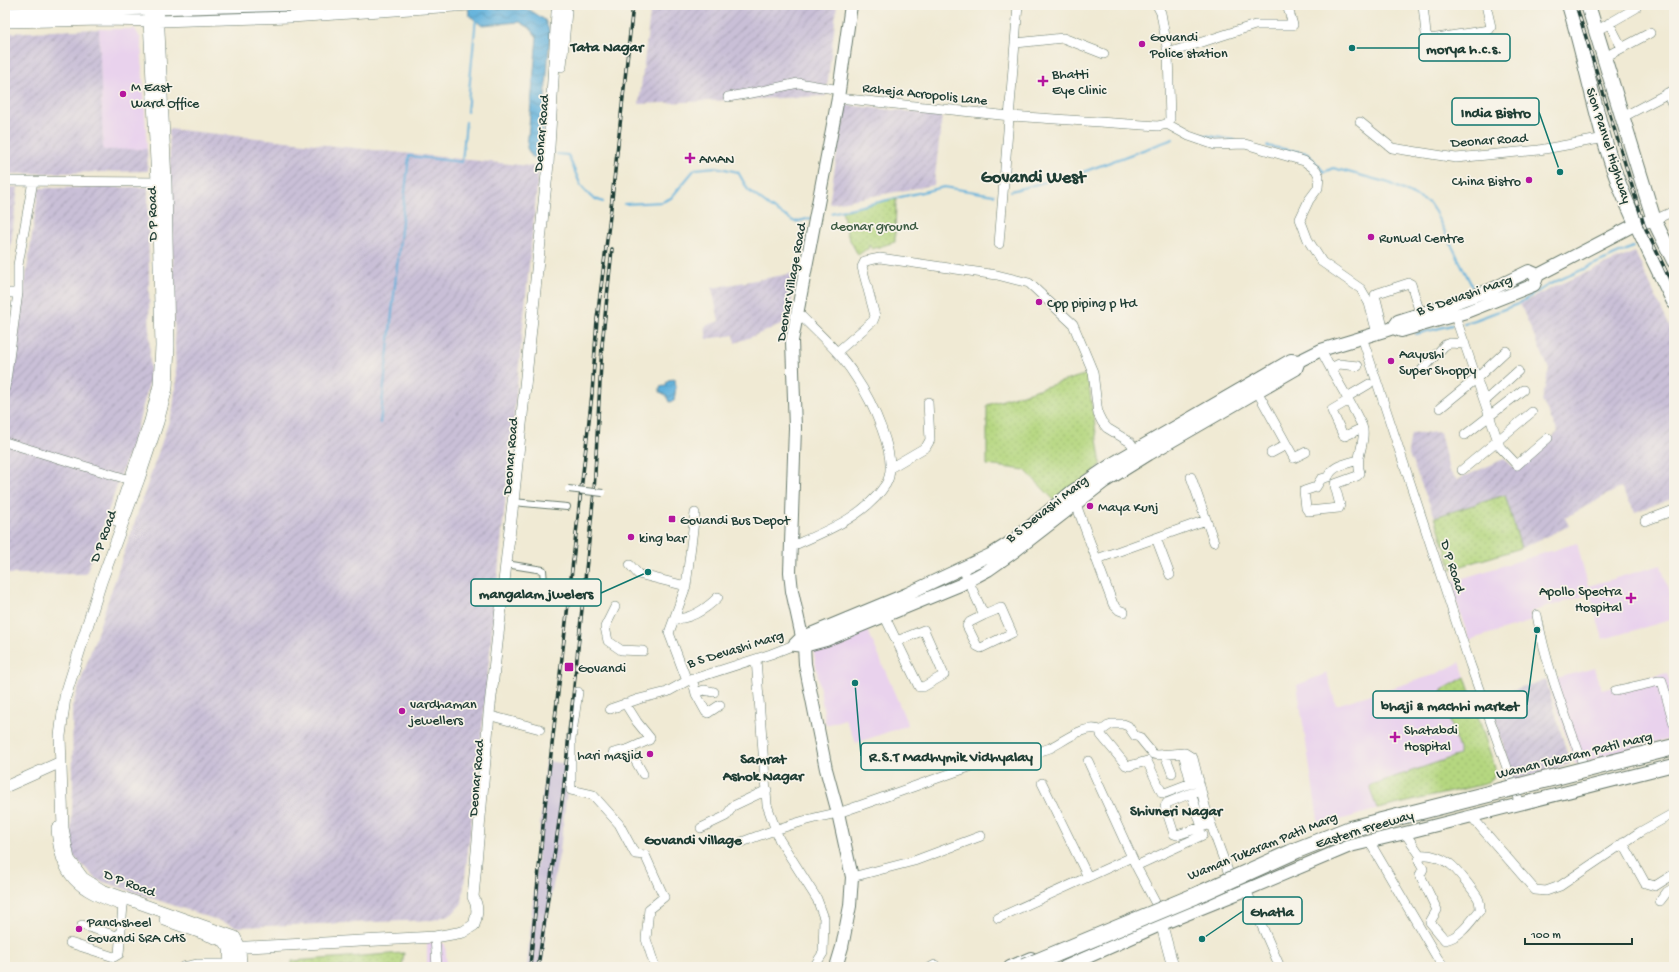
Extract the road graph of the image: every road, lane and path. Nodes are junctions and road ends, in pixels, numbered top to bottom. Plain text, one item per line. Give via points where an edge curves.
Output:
1 (293, 5) edge
2 (463, 5) edge
3 (470, 5) edge
4 (851, 5) edge
5 (1018, 5) edge
6 (1158, 5) edge
7 (1287, 5) edge
8 (1423, 5) edge
9 (1486, 5) edge
10 (1569, 5) edge
11 (1588, 5) edge
12 (115, 8) edge
13 (561, 8) edge
14 (1636, 8) dead end
15 (153, 12) edge
16 (5, 13) edge
17 (293, 17) junction
18 (5, 22) edge
19 (1609, 23) junction
20 (1596, 30) junction
21 (1650, 33) dead end
22 (1016, 43) junction
23 (1622, 48) junction
24 (1168, 53) junction
25 (1104, 54) dead end
26 (1605, 57) junction
27 (1671, 91) edge
28 (839, 94) junction
29 (728, 97) dead end
30 (1674, 108) edge
31 (1010, 116) junction
32 (1623, 117) junction
33 (1360, 122) dead end
34 (1167, 124) junction
35 (1605, 138) junction
36 (5, 181) edge
37 (33, 181) junction
38 (161, 182) junction
39 (1674, 211) edge
40 (1654, 220) junction
41 (1636, 224) junction
42 (999, 244) dead end
43 (1674, 261) edge
44 (5, 293) edge
45 (18, 293) junction
46 (1674, 302) edge
47 (1453, 310) junction
48 (798, 312) junction
49 (1420, 313) junction
50 (1385, 331) junction
51 (1362, 337) junction
52 (1465, 344) junction
53 (1321, 350) junction
54 (1506, 351) dead end
55 (837, 352) junction
56 (1299, 360) junction
57 (1358, 366) dead end
58 (1422, 370) dead end
59 (1518, 371) dead end
60 (1332, 372) junction
61 (1477, 378) junction
62 (1369, 384) dead end
63 (5, 388) edge
64 (1522, 390) dead end
65 (1258, 391) junction
66 (160, 397) junction
67 (1348, 399) junction
68 (1485, 401) junction
69 (928, 402) dead end
70 (1440, 408) dead end
71 (1532, 412) dead end
72 (1490, 416) junction
73 (1362, 428) junction
74 (1465, 435) dead end
75 (1548, 438) dead end
76 (1498, 440) junction
77 (5, 442) edge
78 (1286, 445) junction
79 (1306, 452) dead end
80 (1271, 453) dead end
81 (1138, 454) junction
82 (1358, 460) junction
83 (890, 468) junction
84 (1462, 470) dead end
85 (1191, 477) dead end
86 (130, 480) junction
87 (568, 489) dead end
88 (1071, 492) junction
89 (603, 493) dead end
90 (516, 503) junction
91 (126, 504) junction
92 (1076, 504) junction
93 (567, 507) dead end
94 (1674, 510) edge
95 (695, 513) dead end
96 (1206, 520) junction
97 (1645, 521) dead end
98 (1156, 538) junction
99 (1214, 542) dead end
100 (790, 547) junction
101 (1097, 558) junction
102 (512, 565) junction
103 (630, 565) dead end
104 (963, 569) junction
105 (1170, 575) dead end
106 (968, 581) junction
107 (559, 586) dead end
108 (686, 586) junction
109 (506, 597) junction
110 (718, 597) dead end
111 (879, 605) junction
112 (615, 607) dead end
113 (1124, 612) dead end
114 (984, 615) junction
115 (1537, 615) dead end
116 (884, 616) junction
117 (674, 618) junction
118 (824, 635) junction
119 (897, 641) junction
120 (800, 643) junction
121 (643, 651) dead end
122 (756, 659) junction
123 (703, 675) junction
124 (690, 680) junction
125 (1615, 691) dead end
126 (578, 692) dead end
127 (696, 693) junction
128 (625, 703) junction
129 (720, 704) dead end
130 (610, 709) dead end
131 (495, 717) junction
132 (1674, 724) edge
133 (540, 729) dead end
134 (1102, 731) junction
135 (1674, 746) edge
136 (629, 749) junction
137 (614, 753) dead end
138 (1165, 755) junction
139 (1150, 757) junction
140 (1674, 757) edge
141 (1088, 761) dead end
142 (1599, 763) junction
143 (57, 764) junction
144 (1674, 765) edge
145 (1584, 767) junction
146 (488, 769) junction
147 (1172, 773) dead end
148 (643, 774) dead end
149 (1042, 783) dead end
150 (1513, 784) junction
151 (1604, 784) junction
152 (5, 787) edge
153 (1198, 787) junction
154 (767, 790) junction
155 (1192, 796) junction
156 (1520, 804) junction
157 (838, 814) junction
158 (1674, 814) edge
159 (1471, 816) junction
160 (1212, 824) junction
161 (701, 828) dead end
162 (776, 829) junction
163 (1202, 831) junction
164 (1405, 834) junction
165 (981, 836) dead end
166 (1369, 841) junction
167 (742, 842) dead end
168 (1623, 843) junction
169 (1420, 855) junction
170 (1132, 857) junction
171 (1136, 866) junction
172 (1230, 874) junction
173 (1674, 874) edge
174 (852, 877) junction
175 (1088, 877) junction
176 (1674, 888) edge
177 (1246, 890) junction
178 (1660, 901) dead end
179 (1156, 904) junction
180 (123, 905) junction
181 (142, 908) junction
182 (998, 918) dead end
183 (1162, 924) junction
184 (82, 925) dead end
185 (120, 937) junction
186 (435, 937) junction
187 (70, 943) dead end
188 (235, 947) junction
189 (842, 947) junction
190 (214, 966) edge
191 (230, 966) edge
192 (183, 967) edge
193 (241, 967) edge
194 (437, 967) edge
195 (655, 967) edge
196 (814, 967) edge
197 (836, 967) edge
198 (842, 967) edge
199 (1010, 967) edge
200 (1024, 967) edge
201 (1050, 967) edge
202 (1065, 967) edge
203 (1173, 967) edge
204 (1280, 967) edge
205 (1444, 967) edge

1 - 15 street
1 - 17 street
2 - 3 street
2 - 17 street
4 - 28 main road, Deonar Village Road
5 - 22 street
6 - 24 street
7 - 24 street via 1293,25 1255,25
8 - 9 street via 1426,34 1430,39 1489,30 1491,27
10 - 35 highway, Sion Panvel Highway
11 - 20 highway, Sion Panvel Highway
12 - 15 street
12 - 16 street
13 - 90 street, Deonar Road via 548,179
14 - 19 street
15 - 17 street
15 - 18 street via 103,20
15 - 38 street, D P Road
19 - 20 street
19 - 23 street
20 - 26 highway, Sion Panvel Highway
21 - 23 street
22 - 25 street via 1063,38
22 - 31 street
23 - 26 street
24 - 34 street via 1170,119
26 - 32 highway, Sion Panvel Highway
27 - 30 street
27 - 32 street
28 - 29 street, Raheja Acropolis Lane via 798,83
28 - 31 street, Raheja Acropolis Lane
28 - 48 main road, Deonar Village Road
31 - 34 street, Raheja Acropolis Lane via 1158,126
31 - 42 street
32 - 40 highway, Sion Panvel Highway
33 - 35 street, Deonar Road via 1392,148 1456,158 1539,150
34 - 50 street via 1189,136 1215,145 1245,144 1304,161 1316,170 1319,176 1318,188 1300,219 1308,240 1322,262 1361,289
35 - 41 highway, Sion Panvel Highway via 1619,183
36 - 37 street
37 - 38 street
37 - 45 street via 18,265
38 - 66 street, D P Road via 166,388
39 - 40 street
40 - 41 main road, B S Devashi Marg
40 - 43 highway, Sion Panvel Highway
41 - 46 highway, Sion Panvel Highway
41 - 47 main road, B S Devashi Marg via 1538,275 1534,285
44 - 45 street
45 - 63 street
47 - 49 main road, B S Devashi Marg
47 - 50 main road, B S Devashi Marg via 1401,330
47 - 52 street
48 - 55 street
48 - 100 main road, Deonar Village Road via 792,341 795,428
49 - 50 main road, B S Devashi Marg via 1398,321
49 - 50 street via 1409,282 1378,293 1375,295
50 - 51 main road, B S Devashi Marg
51 - 53 main road, B S Devashi Marg
51 - 150 street, D P Road via 1470,664
52 - 58 street via 1445,345
52 - 61 street
53 - 56 main road, B S Devashi Marg
53 - 60 street
54 - 61 street
55 - 81 street via 873,321 875,316 862,267 865,261 880,258 996,275 1029,284 1073,324 1093,372 1098,414 1102,422 1130,442
55 - 83 street via 855,375 876,414 888,448
56 - 65 main road, B S Devashi Marg via 1296,369
56 - 81 main road, B S Devashi Marg via 1291,360
57 - 60 street via 1339,364
59 - 68 street
60 - 67 street
61 - 68 street
61 - 70 street
62 - 67 street
64 - 72 street
65 - 78 street
65 - 81 main road, B S Devashi Marg
66 - 86 street, D P Road
66 - 91 street, D P Road via 158,422
67 - 73 street
67 - 73 street via 1332,410 1337,423 1345,436
68 - 72 street
69 - 83 street via 930,440 926,447
71 - 76 street
72 - 74 street
72 - 76 street
73 - 82 street
75 - 76 street via 1517,465 1500,447
76 - 84 street
77 - 86 street
78 - 79 street via 1294,458
78 - 80 street
81 - 88 main road, B S Devashi Marg
81 - 92 main road, B S Devashi Marg
82 - 82 street via 1360,473 1335,486 1339,508 1308,511 1304,491 1316,487 1335,467
83 - 100 street via 886,483 871,502 843,523
85 - 96 street
86 - 91 street, D P Road
87 - 89 street, bridge
88 - 92 street
88 - 104 main road, B S Devashi Marg via 1014,540 990,556
90 - 93 street
90 - 102 street, Deonar Road
90 - 109 street, Deonar Road
91 - 143 street, D P Road via 59,694 54,733
92 - 101 street
92 - 106 main road, B S Devashi Marg via 1015,551
94 - 97 street
95 - 108 street
96 - 98 street
96 - 99 street
98 - 101 street
98 - 105 street
100 - 120 main road, Deonar Village Road via 790,572
101 - 113 street via 1113,604
102 - 107 street via 543,570 544,582
102 - 109 street, Deonar Road
103 - 108 street via 638,574
104 - 106 street
104 - 111 main road, B S Devashi Marg
106 - 114 street
106 - 116 main road, B S Devashi Marg
108 - 117 street
109 - 131 street, Deonar Road
109 - 146 street, Deonar Road via 489,714
110 - 117 street via 697,613 686,618
111 - 116 street
111 - 118 main road, B S Devashi Marg
112 - 121 street via 605,627 608,641 621,650
114 - 114 street via 967,626 979,648 1012,633 1001,608
115 - 145 street via 1550,670
116 - 118 main road, B S Devashi Marg
116 - 119 street
117 - 124 street, B S Devashi Marg via 669,633
118 - 120 main road, B S Devashi Marg
119 - 119 street via 919,687 944,675 924,630
120 - 122 street, B S Devashi Marg
120 - 157 main road, Deonar Village Road
122 - 123 street, B S Devashi Marg
122 - 154 street
123 - 124 street, B S Devashi Marg
123 - 127 street via 712,691 701,690
124 - 127 street
124 - 128 street via 667,692
125 - 132 street via 1662,681
126 - 195 street via 571,739 571,790 593,796 619,824 635,854 645,855 664,897 649,908 646,939
127 - 129 street via 708,713
128 - 130 street
128 - 136 street via 650,738 640,746
131 - 133 street
131 - 146 street, Deonar Road
134 - 139 street via 1111,724 1128,726 1135,736 1144,742
134 - 139 street via 1101,735 1126,765
134 - 157 street via 1090,728 1048,748 992,760
135 - 142 main road, Waman Tukaram Patil Marg
135 - 200 highway, Eastern Freeway, bridge via 1350,829
136 - 137 street
136 - 148 street
138 - 139 street
138 - 147 street
138 - 153 street via 1185,753 1192,758
139 - 153 street via 1162,792
140 - 201 highway, Eastern Freeway via 1352,837 1306,854
141 - 170 street
142 - 145 main road, Waman Tukaram Patil Marg
142 - 151 main road
143 - 152 street
143 - 180 street, D P Road via 58,848 64,865 79,885 88,892
143 - 181 street, D P Road via 63,828 69,859 83,878 102,890
144 - 151 main road
145 - 150 main road, Waman Tukaram Patil Marg
146 - 186 street, Deonar Road via 478,879 479,898 476,902 474,925 463,932
149 - 175 street
150 - 156 street, D P Road
150 - 172 main road, Waman Tukaram Patil Marg via 1350,824
151 - 156 main road
153 - 155 street
153 - 160 street
154 - 161 street via 733,806 726,816
154 - 162 street via 768,805
155 - 163 street
155 - 163 street via 1167,803 1165,806 1174,834
156 - 159 main road
157 - 162 street via 821,816
157 - 174 main road, Deonar Village Road
158 - 168 street
159 - 164 main road
159 - 168 street via 1535,890 1546,891 1560,886
160 - 163 street
160 - 172 street
162 - 167 street
162 - 196 street via 779,839 817,899 824,918 823,953
163 - 171 street
164 - 166 main road
164 - 169 street
165 - 174 street via 914,861
166 - 177 main road via 1350,846
166 - 205 street
168 - 173 street via 1645,883 1655,886
169 - 169 street via 1419,861 1423,869 1420,875 1437,910 1430,922 1445,940 1451,939 1464,930 1480,910 1480,903 1452,865 1438,858
170 - 171 street
170 - 175 street
171 - 179 street
172 - 179 main road, Waman Tukaram Patil Marg
174 - 189 main road, Deonar Village Road via 850,906
175 - 182 street
176 - 178 street
177 - 183 main road
177 - 204 street
179 - 183 street
179 - 199 main road, Waman Tukaram Patil Marg
180 - 181 street, D P Road
180 - 185 street
181 - 188 street, D P Road via 235,937
183 - 202 main road
183 - 203 street
184 - 185 street
185 - 187 street via 119,954 114,957
186 - 188 street, Deonar Road
186 - 194 street
188 - 191 street
188 - 193 street
189 - 197 main road
189 - 198 main road
190 - 191 street
190 - 192 street via 198,964

